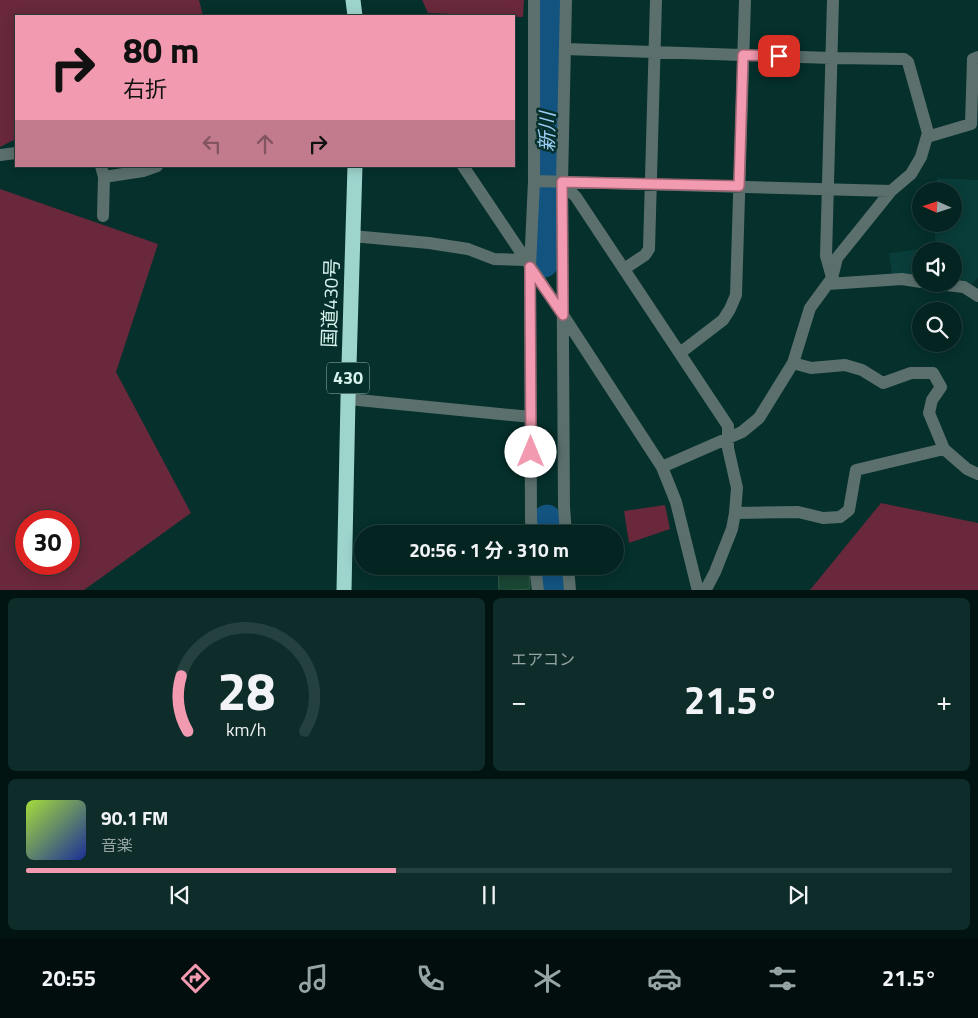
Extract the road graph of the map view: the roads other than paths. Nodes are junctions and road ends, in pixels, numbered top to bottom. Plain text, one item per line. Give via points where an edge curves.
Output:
1 (353, 0) edge
2 (534, 0) edge
3 (566, 0) edge
4 (656, 0) edge
5 (745, 0) edge
6 (833, 0) edge
7 (356, 15) edge
8 (565, 49) junction
9 (655, 52) junction
10 (743, 55) junction
11 (978, 56) edge
12 (832, 58) junction
13 (927, 137) junction
14 (15, 153) edge
15 (0, 155) edge
16 (154, 167) edge
17 (355, 167) edge
18 (464, 167) edge
19 (103, 172) edge
20 (536, 181) junction
21 (558, 181) junction
22 (651, 184) junction
23 (739, 186) junction
24 (827, 189) junction
25 (891, 191) junction
26 (103, 216) dead end
27 (352, 236) junction
28 (528, 264) junction
29 (624, 269) junction
30 (830, 281) junction
31 (912, 281) edge
32 (962, 287) edge
33 (976, 292) edge
34 (563, 315) junction
35 (680, 353) junction
36 (793, 363) junction
37 (348, 399) junction
38 (531, 417) junction
39 (728, 439) junction
40 (944, 450) junction
41 (662, 467) junction
42 (978, 474) edge
43 (735, 513) junction
44 (531, 525) edge
45 (565, 525) edge
46 (536, 575) edge
47 (569, 575) edge
48 (344, 590) edge
49 (538, 590) edge
50 (570, 590) edge
51 (698, 590) edge
52 (705, 590) edge

1 - 7 highway
2 - 20 street
3 - 8 street
4 - 9 street
5 - 10 street
6 - 12 street
8 - 9 street
8 - 21 street
9 - 10 street
9 - 22 street
10 - 12 street
10 - 23 street
11 - 13 street via 973,59 971,124
12 - 13 street via 904,59 908,62
12 - 24 street
13 - 25 street via 911,174
14 - 15 street
16 - 19 street via 143,171
17 - 27 highway, 国道430号 / 430
18 - 28 street
19 - 26 street
20 - 21 street
20 - 28 street
21 - 22 street
21 - 29 street via 576,197
21 - 34 street
22 - 23 street
22 - 29 street via 649,248 645,255
23 - 24 street
23 - 35 street via 736,295 723,320
24 - 25 street
24 - 30 street via 826,256
25 - 30 street via 837,258
27 - 28 street via 468,249 494,260
27 - 37 highway, 国道430号 / 430
28 - 34 street
28 - 38 street
29 - 35 street
30 - 31 street
30 - 36 street via 810,308
32 - 33 street
34 - 41 street
34 - 45 street
35 - 39 street via 728,426
36 - 39 street via 759,418
36 - 40 street via 811,368 845,365 862,370 883,383 912,373 933,373 941,387 932,400 929,413
37 - 38 street
37 - 48 highway, 国道430号 / 430
38 - 44 street
39 - 41 street
39 - 43 street via 738,488
40 - 42 street
40 - 43 street via 856,470 849,510 840,517 824,518 798,512
41 - 51 street via 676,502
43 - 52 street via 732,530
46 - 49 street
47 - 50 street

